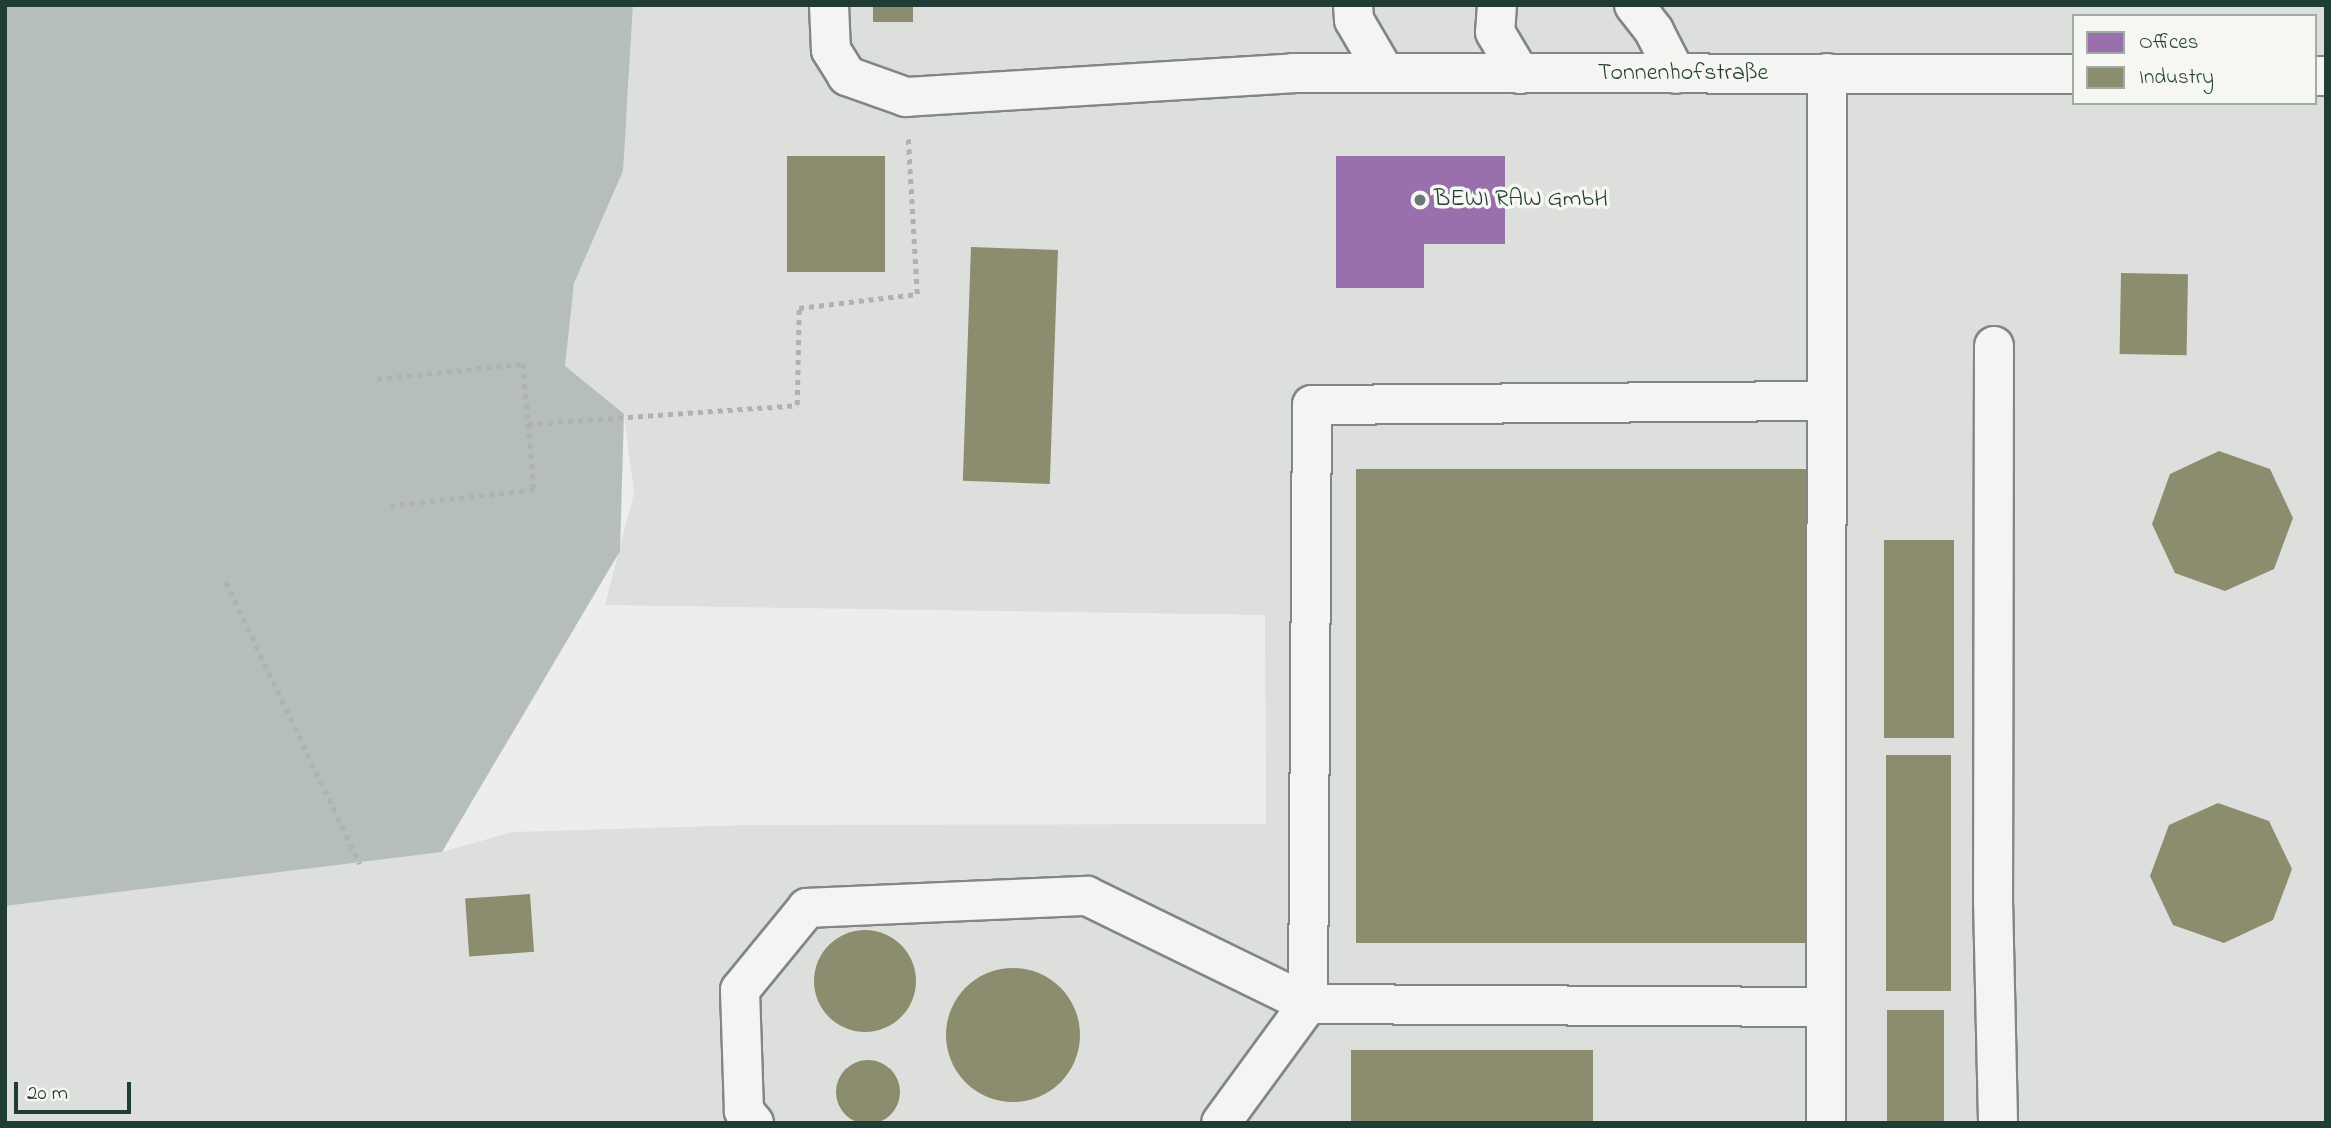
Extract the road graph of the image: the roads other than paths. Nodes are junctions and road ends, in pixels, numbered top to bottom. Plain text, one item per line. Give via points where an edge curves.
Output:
1 (829, 5) edge
2 (1353, 5) edge
3 (1497, 5) edge
4 (1634, 5) edge
5 (1385, 73) junction
6 (1827, 73) junction
7 (1520, 74) junction
8 (1676, 74) junction
9 (2072, 74) edge
10 (1994, 346) dead end
11 (1827, 401) junction
12 (1308, 1004) junction
13 (1826, 1007) junction
14 (754, 1123) edge
15 (1221, 1123) edge
16 (1826, 1123) edge
17 (1998, 1123) edge

1 - 5 street, Tonnenhofstraße via 831,50 847,76 906,97 1293,73
2 - 5 street via 1354,20
3 - 7 street via 1495,32
4 - 8 street via 1654,31
5 - 7 street, Tonnenhofstraße
6 - 8 street, Tonnenhofstraße
6 - 9 street, Tonnenhofstraße
6 - 11 street
7 - 8 street, Tonnenhofstraße
10 - 17 street via 1993,900
11 - 12 street via 1312,405
11 - 13 street
12 - 13 street
12 - 14 street via 1087,896 807,908 740,990 744,1111
12 - 15 street
13 - 16 street

